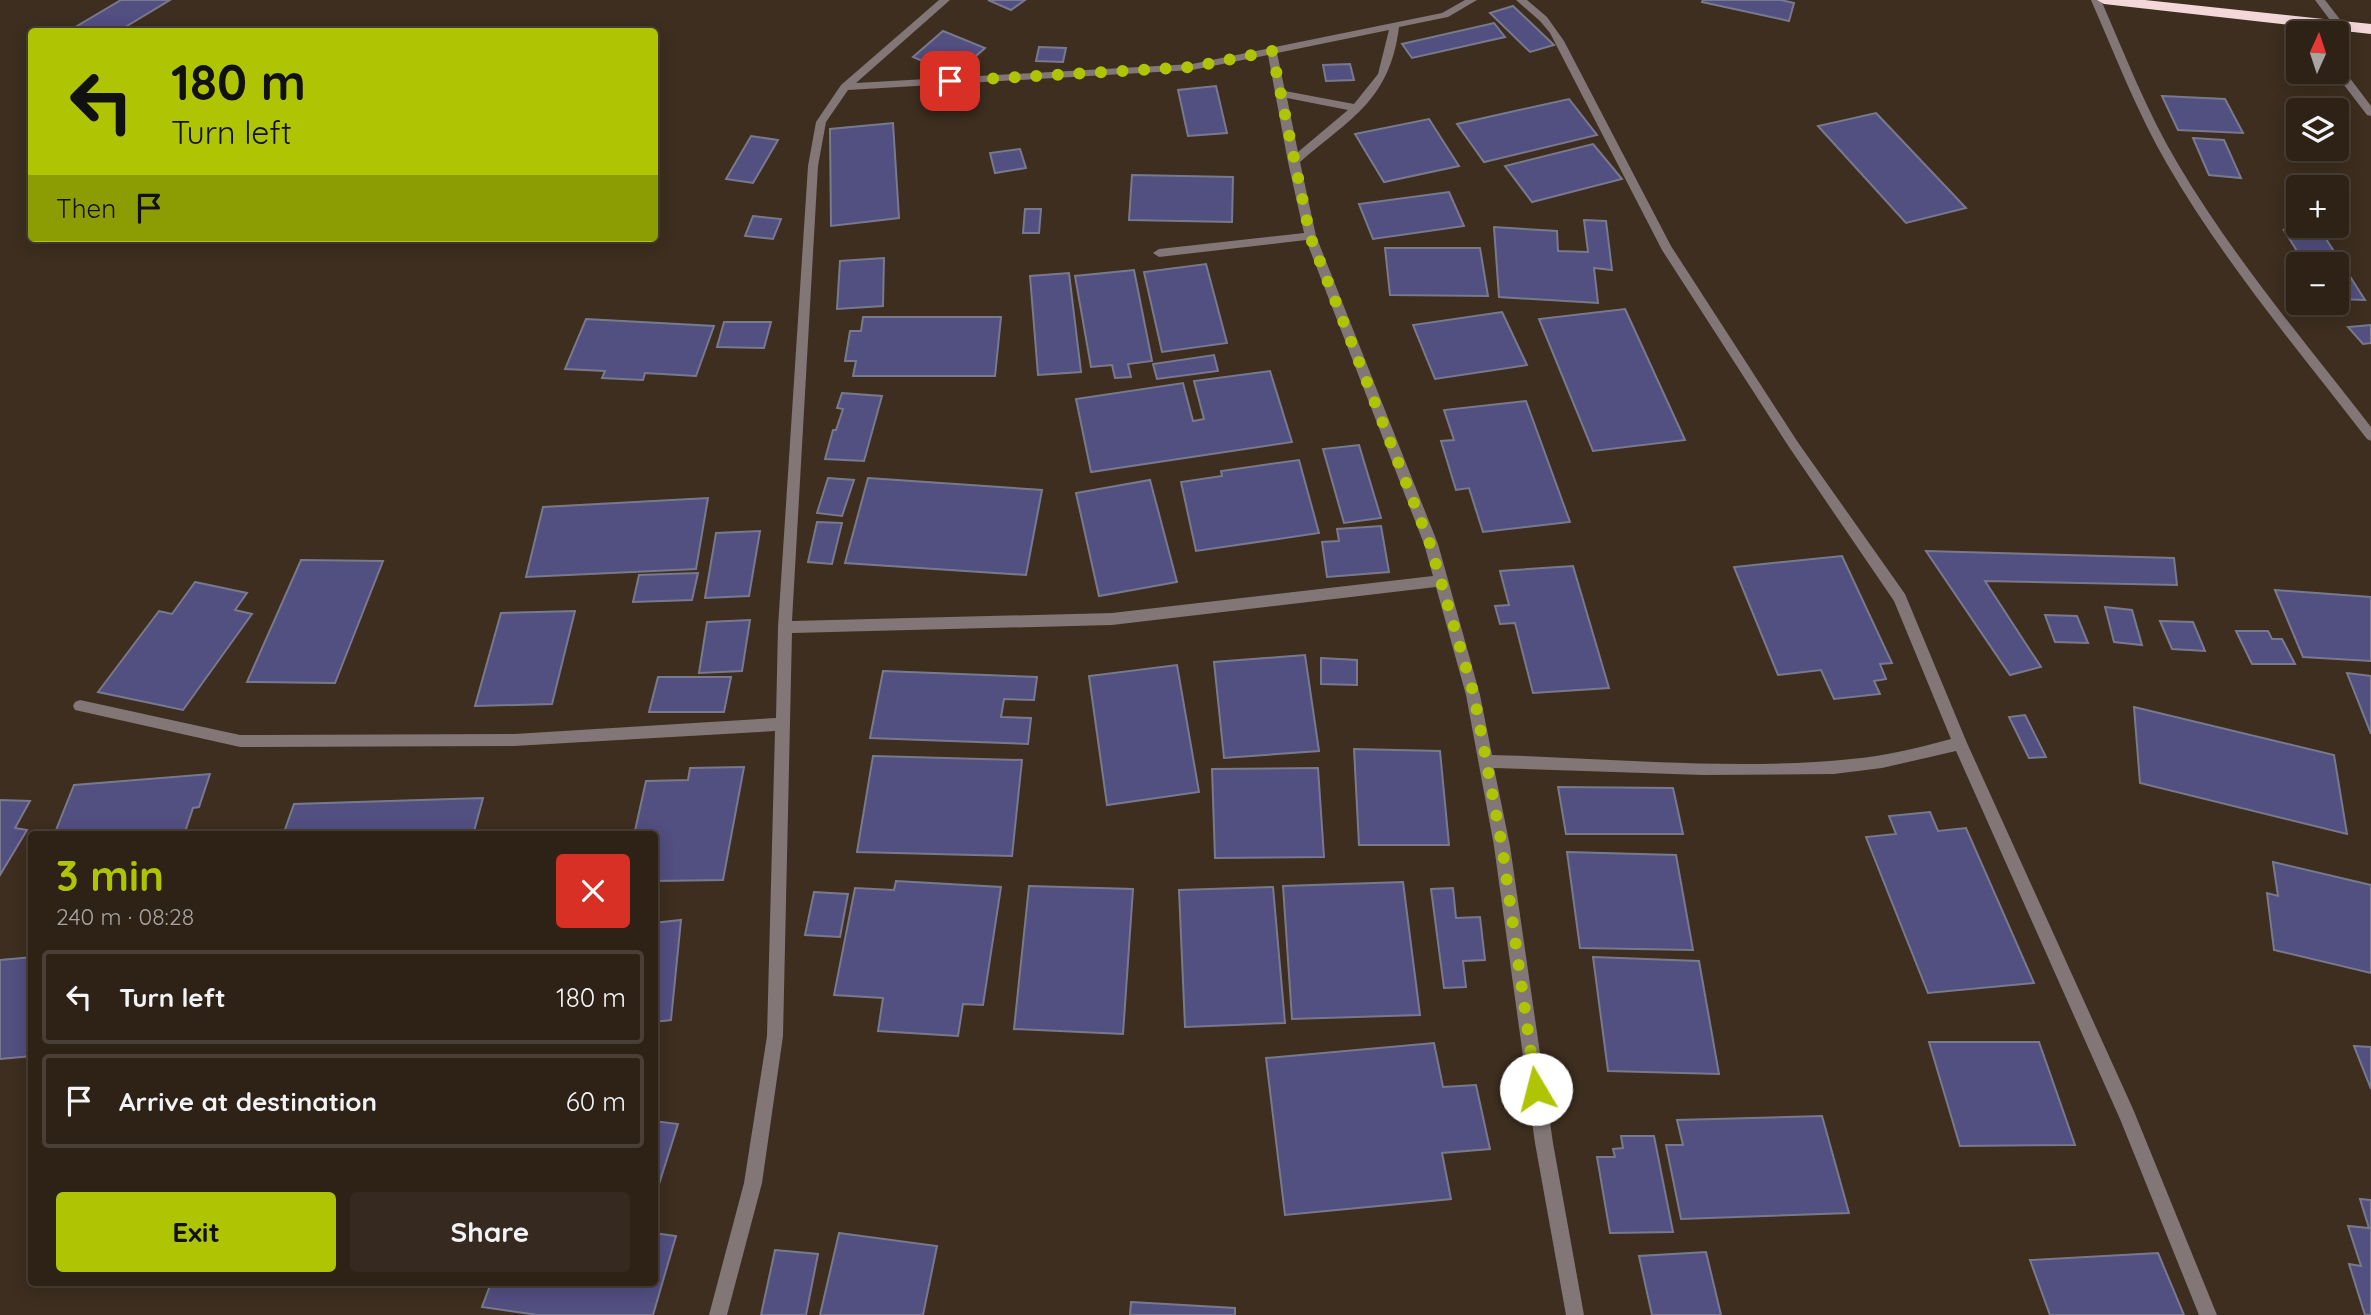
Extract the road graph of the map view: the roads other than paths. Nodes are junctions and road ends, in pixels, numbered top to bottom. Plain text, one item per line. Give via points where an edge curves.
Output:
1 (945, 0) edge
2 (1472, 0) edge
3 (1521, 0) edge
4 (2096, 0) edge
5 (2104, 0) edge
6 (2320, 0) edge
7 (2336, 21) edge
8 (2286, 25) edge
9 (1394, 26) junction
10 (2349, 27) edge
11 (2371, 29) edge
12 (1272, 51) junction
13 (2349, 84) edge
14 (845, 87) junction
15 (1280, 93) junction
16 (1355, 108) junction
17 (2371, 113) edge
18 (1293, 162) junction
19 (1310, 236) junction
20 (1158, 253) dead end
21 (2371, 436) edge
22 (1441, 581) junction
23 (785, 627) junction
24 (80, 706) dead end
25 (783, 724) junction
26 (1960, 743) junction
27 (1485, 761) junction
28 (718, 1315) edge
29 (1575, 1315) edge
30 (2208, 1315) edge

1 - 14 street
2 - 9 street via 1445,15
3 - 26 street via 1558,34 1666,247 1793,444 1900,598
4 - 21 street via 2182,181 2257,289
5 - 8 highway
6 - 7 street
9 - 12 street
9 - 16 street via 1382,77
10 - 11 highway
12 - 14 street via 1192,67
12 - 15 street
13 - 17 street
14 - 23 street via 821,122 813,166
15 - 16 street
15 - 18 street
16 - 18 street
18 - 19 street
19 - 20 street
19 - 22 street
22 - 23 street via 1112,619
22 - 27 street via 1474,695
23 - 25 street
24 - 25 street via 240,741 514,740
25 - 28 street via 775,1036 753,1183
26 - 27 street via 1836,767
26 - 30 street via 2127,1115
27 - 29 street

